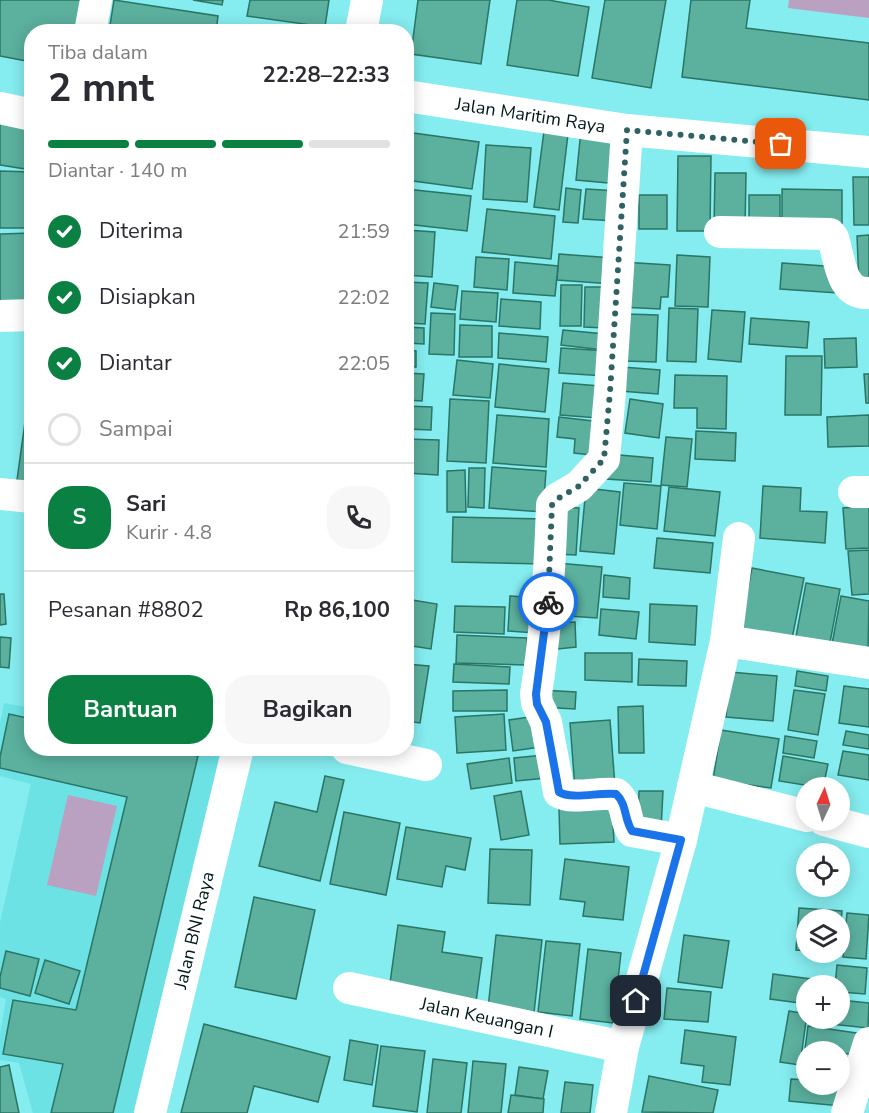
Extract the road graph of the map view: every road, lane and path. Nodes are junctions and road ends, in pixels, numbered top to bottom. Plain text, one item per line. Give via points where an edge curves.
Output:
1 (96, 0) edge
2 (367, 0) edge
3 (92, 24) edge
4 (362, 24) edge
5 (414, 97) edge
6 (0, 108) edge
7 (24, 113) edge
8 (627, 130) junction
9 (869, 152) edge
10 (720, 232) dead end
11 (869, 293) edge
12 (24, 315) edge
13 (0, 316) edge
14 (0, 494) edge
15 (24, 496) edge
16 (740, 538) dead end
17 (726, 641) junction
18 (869, 663) edge
19 (236, 756) edge
20 (385, 756) edge
21 (426, 765) dead end
22 (693, 787) junction
23 (796, 813) edge
24 (850, 827) edge
25 (869, 832) edge
26 (681, 840) junction
27 (349, 988) dead end
28 (869, 1043) edge
29 (623, 1047) junction
30 (150, 1113) edge
31 (610, 1113) edge
32 (847, 1113) edge

1 - 3 street
2 - 4 street
5 - 8 street, Jalan Maritim Raya
6 - 7 street
8 - 9 street, Jalan Maritim Raya
8 - 26 street via 604,459 579,486 552,505 548,599 536,694 546,722 559,792 567,796 612,793 623,802 632,831
10 - 11 street via 830,234 848,285 860,294
12 - 13 street
14 - 15 street
16 - 17 street
17 - 18 street
17 - 22 street
19 - 30 street, Jalan BNI Raya
20 - 21 street
22 - 23 street
22 - 26 street
24 - 25 street
26 - 29 street
27 - 29 street, Jalan Keuangan I
28 - 32 street
29 - 31 street

